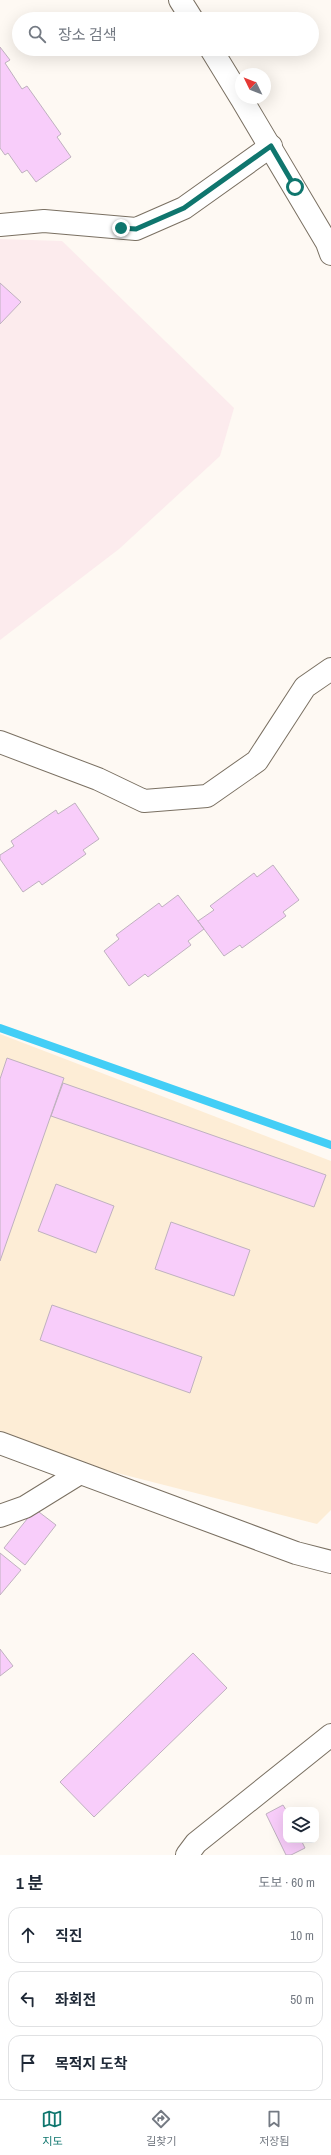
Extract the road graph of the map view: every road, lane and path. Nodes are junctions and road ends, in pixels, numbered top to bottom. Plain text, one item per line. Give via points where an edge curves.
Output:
1 (180, 0) edge
2 (188, 12) edge
3 (215, 56) edge
4 (235, 88) edge
5 (245, 104) edge
6 (271, 146) junction
7 (0, 225) edge
8 (331, 254) edge
9 (331, 669) edge
10 (0, 742) edge
11 (0, 1443) edge
12 (80, 1473) junction
13 (0, 1516) edge
14 (331, 1562) edge
15 (331, 1735) edge
16 (187, 1855) edge

1 - 2 street
3 - 4 street
5 - 6 street
6 - 7 street via 184,208 136,229 44,221
6 - 8 street via 327,242
9 - 10 street via 305,687 258,761 207,796 144,801 98,779
11 - 12 street
12 - 13 street via 25,1507
12 - 14 street via 296,1553
15 - 16 street via 196,1843

